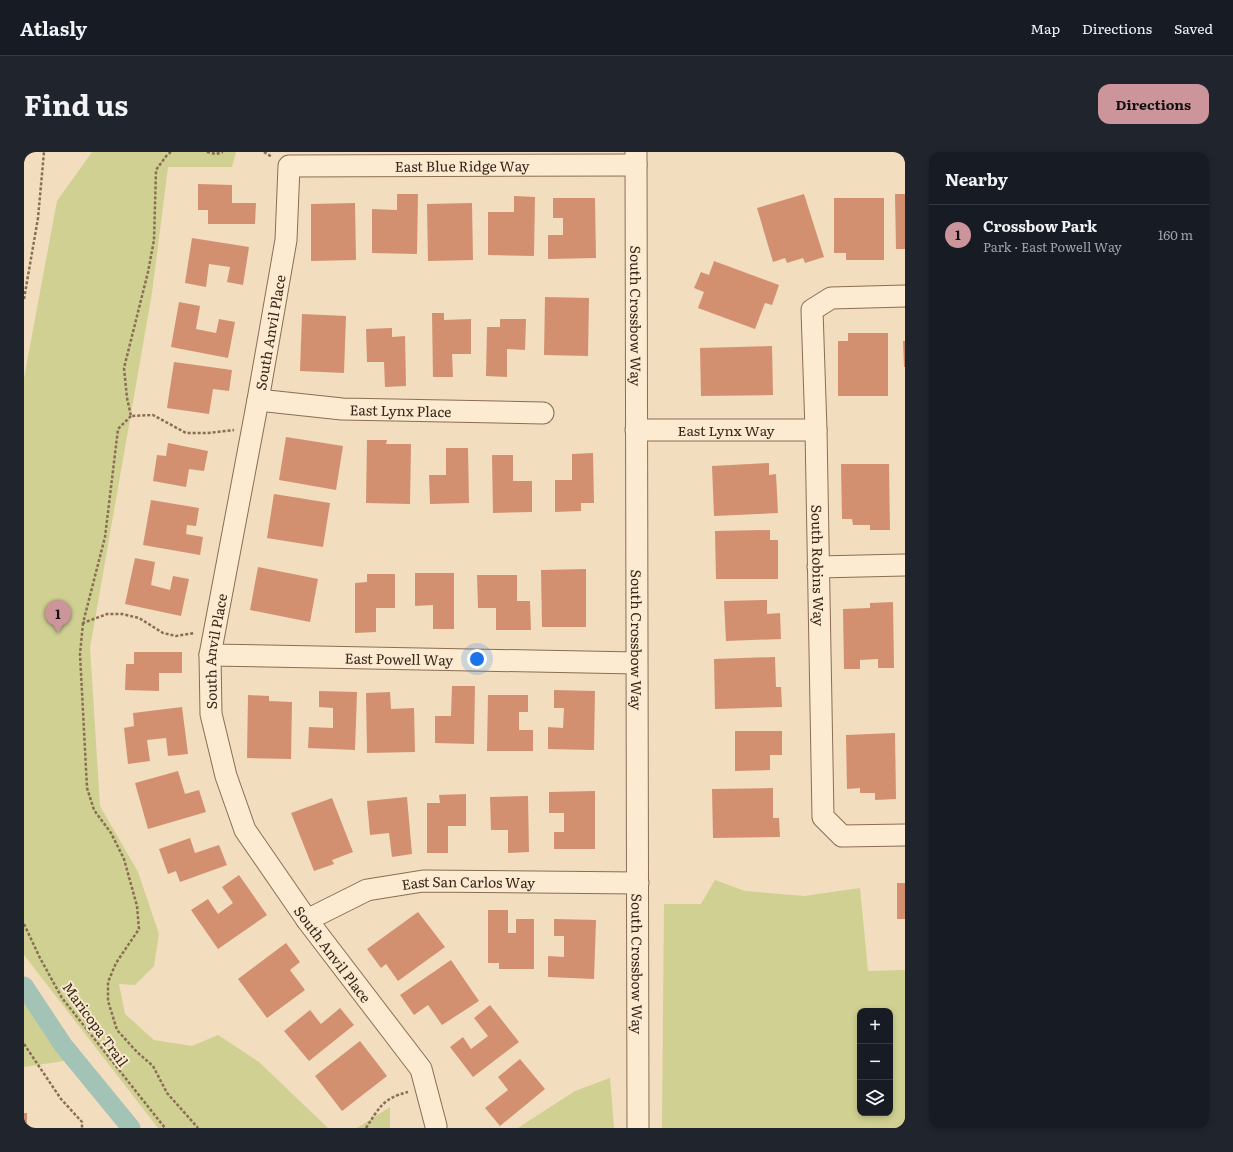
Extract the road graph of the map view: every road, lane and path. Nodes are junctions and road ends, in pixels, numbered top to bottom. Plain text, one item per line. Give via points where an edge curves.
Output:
1 (44, 152) edge
2 (171, 152) edge
3 (207, 152) edge
4 (223, 152) edge
5 (636, 159) edge
6 (289, 166) joint
7 (905, 296) edge
8 (24, 299) edge
9 (258, 400) junction
10 (543, 413) dead end
11 (130, 416) junction
12 (253, 427) junction
13 (636, 430) junction
14 (816, 430) junction
15 (905, 565) edge
16 (818, 567) junction
17 (82, 623) junction
18 (216, 626) junction
19 (210, 655) junction
20 (636, 663) junction
21 (905, 835) edge
22 (638, 883) junction
23 (307, 920) junction
24 (24, 924) edge
25 (24, 1044) edge
26 (426, 1087) junction
27 (436, 1126) dead end
28 (82, 1128) edge
29 (165, 1128) edge
30 (198, 1128) edge
31 (366, 1128) edge
32 (638, 1128) edge

1 - 8 path via 38,218
2 - 11 path via 156,170 154,240 124,368
3 - 4 path
5 - 6 street, East Blue Ridge Way
5 - 13 street, South Crossbow Way
6 - 9 street, South Anvil Place via 286,240
7 - 14 street, South Robins Way via 831,298 812,310
9 - 10 street, East Lynx Place via 342,409
9 - 12 street, South Anvil Place
11 - 12 path via 153,415 186,433
11 - 17 path via 118,429 105,537
12 - 18 street, South Anvil Place
13 - 14 street, East Lynx Way
13 - 20 street, South Crossbow Way
14 - 16 street, South Robins Way
15 - 16 street
16 - 21 street, South Robins Way via 823,817 842,836
17 - 18 path via 106,614 122,614 139,618 163,633 176,636
17 - 30 path via 80,654 87,788 94,810 124,859 137,906 138,929 116,963 108,982 108,1002 117,1030 152,1066 167,1093
18 - 19 street, South Anvil Place
19 - 20 street, East Powell Way
19 - 23 street, South Anvil Place via 211,714 226,776 245,830
20 - 22 street, South Crossbow Way
22 - 23 street, East San Carlos Way via 423,881 367,890
22 - 32 street, South Crossbow Way
23 - 26 street, South Anvil Place via 421,1069
24 - 29 path, Maricopa Trail via 62,998
25 - 28 path via 61,1098 82,1122
26 - 27 street, South Anvil Place
26 - 31 path via 394,1096 383,1102

